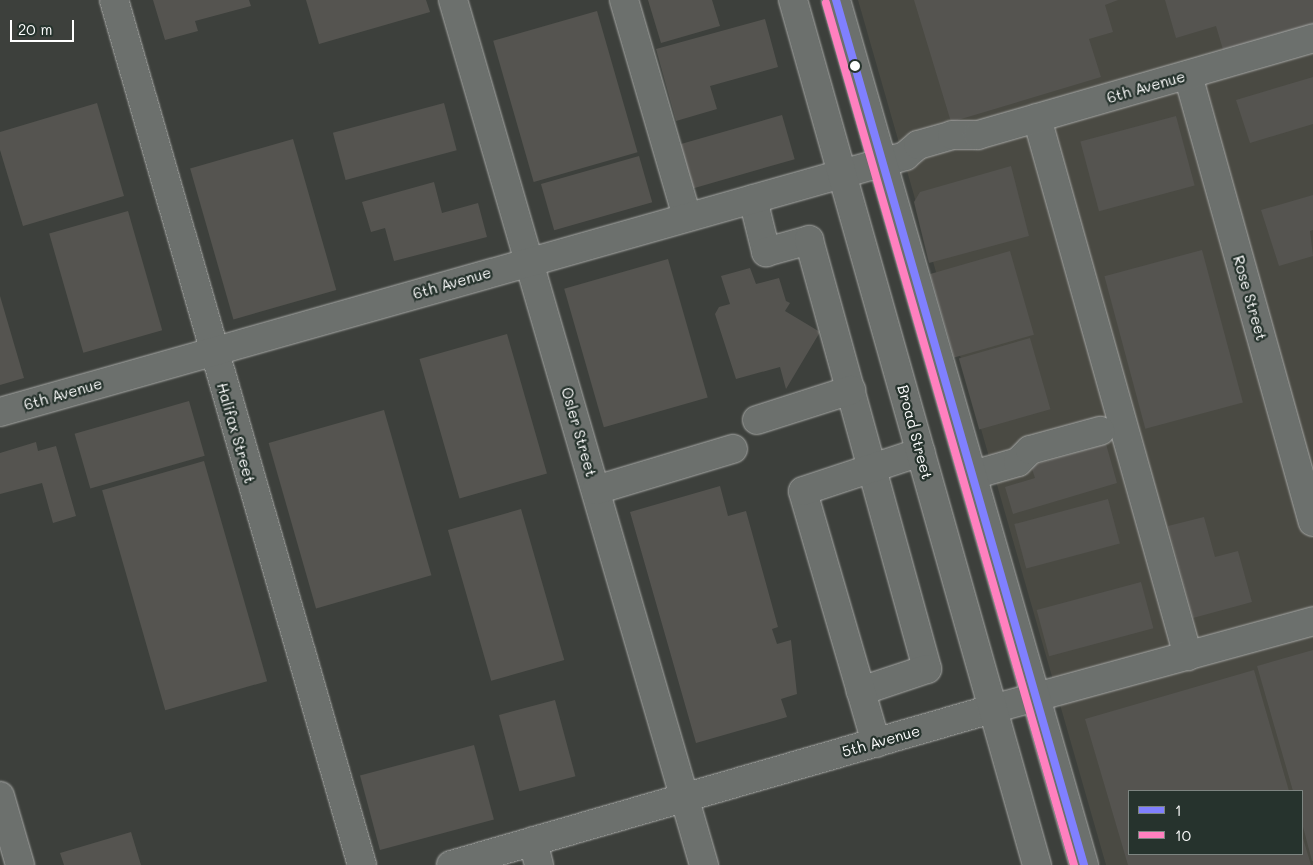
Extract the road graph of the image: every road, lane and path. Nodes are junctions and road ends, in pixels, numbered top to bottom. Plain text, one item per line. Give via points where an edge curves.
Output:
1 (114, 0) edge
2 (453, 0) edge
3 (624, 0) edge
4 (793, 0) edge
5 (836, 0) edge
6 (1313, 38) edge
7 (1188, 75) junction
8 (1037, 118) junction
9 (894, 159) junction
10 (843, 174) junction
11 (754, 199) junction
12 (687, 217) junction
13 (530, 261) junction
14 (212, 352) junction
15 (851, 390) junction
16 (0, 412) edge
17 (757, 420) dead end
18 (1100, 430) dead end
19 (733, 449) dead end
20 (921, 452) junction
21 (872, 468) junction
22 (973, 475) junction
23 (596, 490) junction
24 (1313, 522) edge
25 (1313, 620) edge
26 (1188, 656) junction
27 (861, 691) junction
28 (1035, 697) junction
29 (992, 709) junction
30 (876, 743) junction
31 (0, 796) edge
32 (684, 796) junction
33 (536, 853) edge
34 (20, 865) edge
35 (362, 865) edge
36 (451, 865) edge
37 (704, 865) edge
38 (1037, 865) edge
39 (1084, 865) edge

1 - 14 street, Halifax Street
2 - 13 street, Osler Street
3 - 12 street
4 - 10 street, Broad Street
5 - 9 street
6 - 7 street, 6th Avenue
7 - 8 street, 6th Avenue
7 - 24 street, Rose Street
8 - 9 street, 6th Avenue via 978,135 956,150 922,161
8 - 26 street
9 - 10 street, 6th Avenue
9 - 22 street
10 - 11 street, 6th Avenue
10 - 20 street, Broad Street
11 - 12 street, 6th Avenue
11 - 15 street via 766,252 809,240
12 - 13 street, 6th Avenue
13 - 14 street, 6th Avenue
13 - 23 street, Osler Street
14 - 16 street, 6th Avenue
14 - 35 street, Halifax Street
15 - 17 street
15 - 21 street
18 - 22 street via 1030,450 1018,462
19 - 23 street
20 - 21 street
20 - 29 street, Broad Street
21 - 27 street via 927,668
21 - 27 street via 802,492
22 - 28 street
23 - 32 street, Osler Street
25 - 26 street, 5th Avenue
26 - 28 street, 5th Avenue
27 - 30 street
28 - 29 street, 5th Avenue
28 - 39 street
29 - 30 street, 5th Avenue
29 - 38 street, Broad Street
30 - 32 street, 5th Avenue
31 - 34 street
32 - 33 street, 5th Avenue
32 - 37 street, Osler Street
33 - 36 street, 5th Avenue

